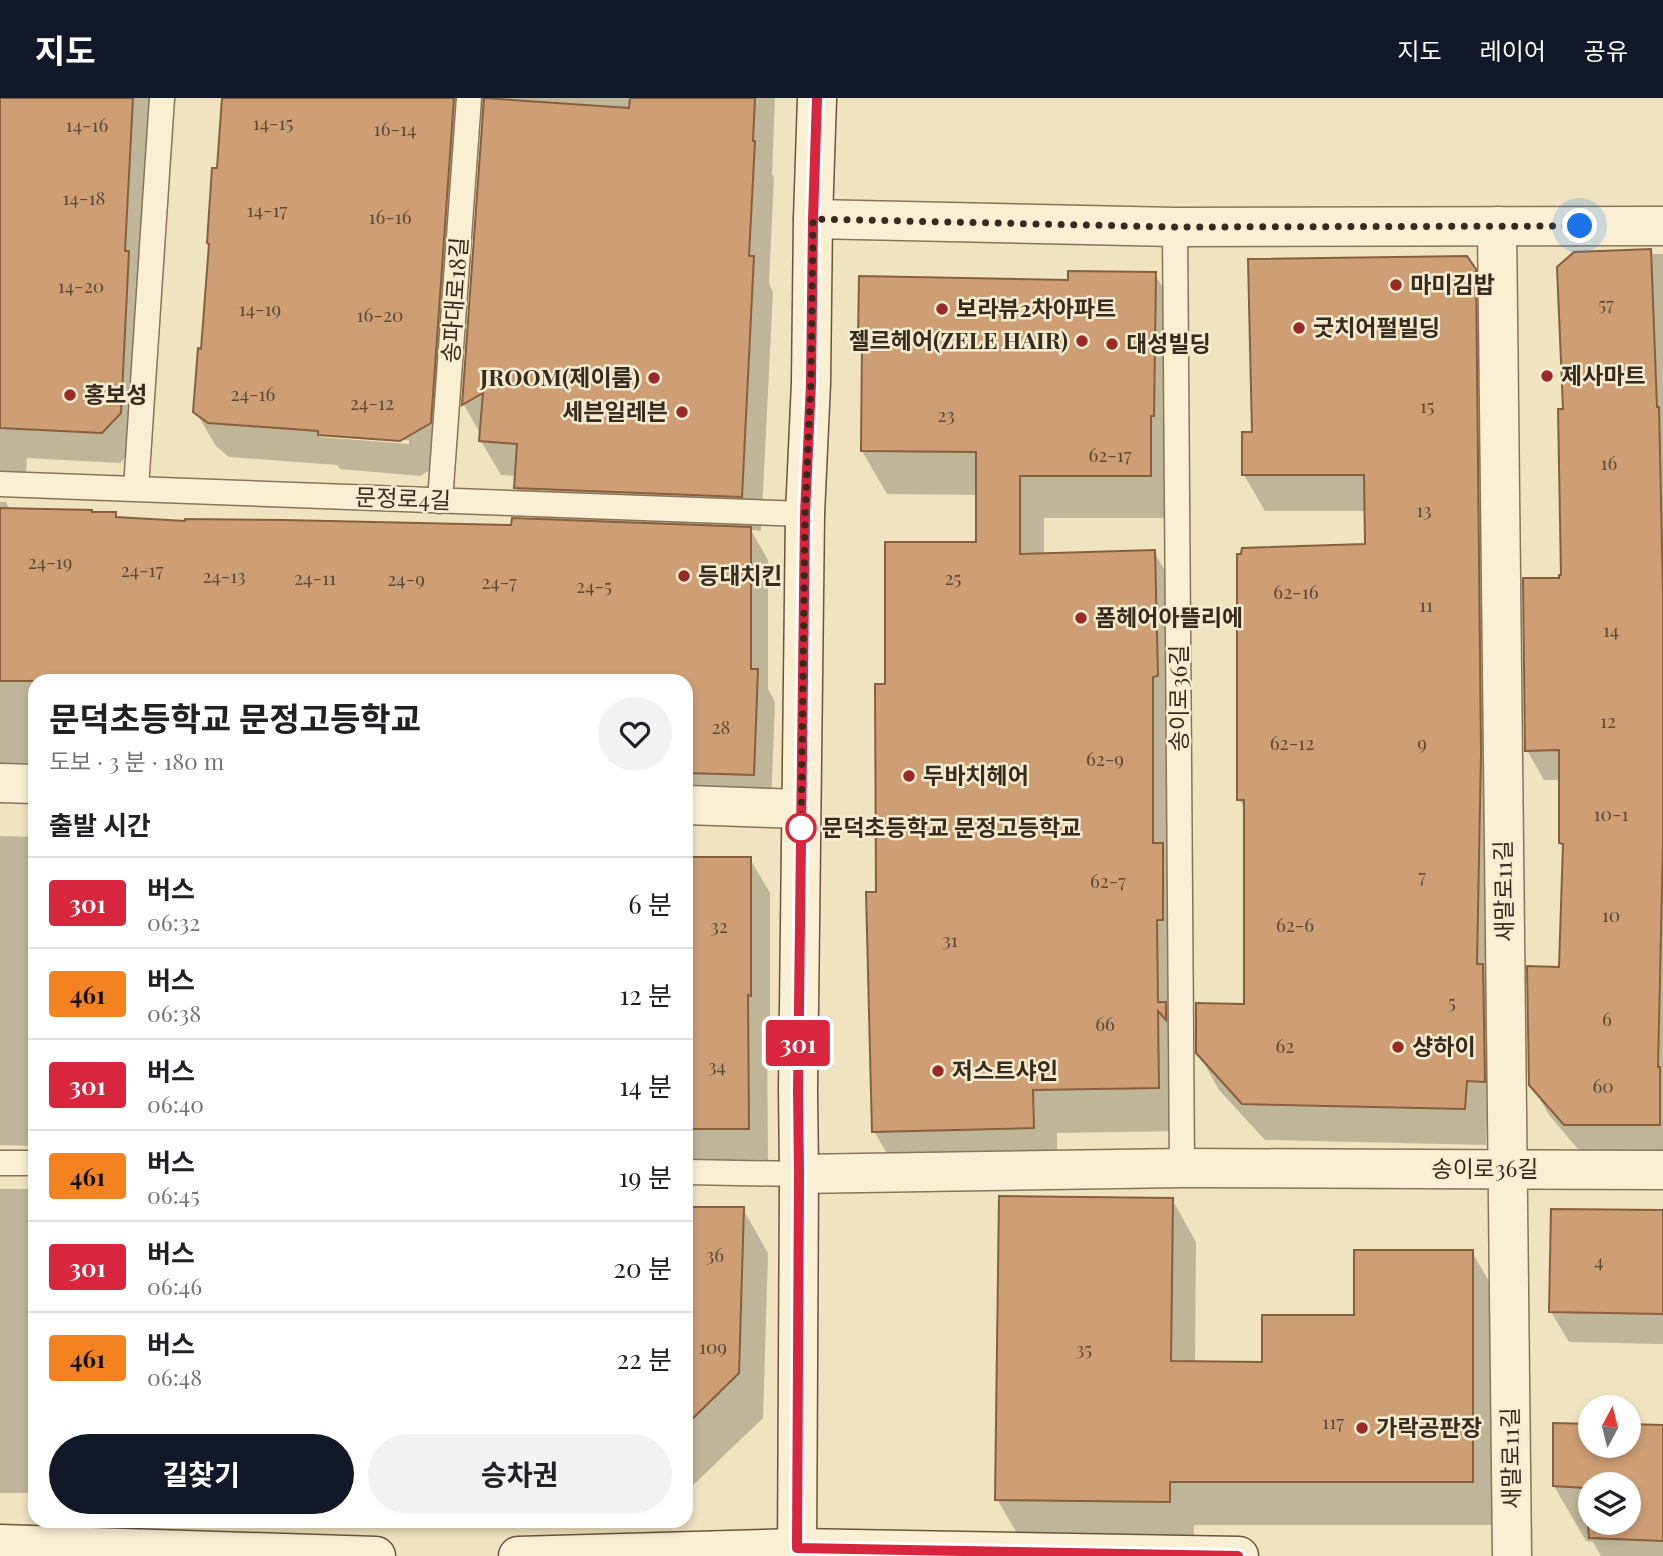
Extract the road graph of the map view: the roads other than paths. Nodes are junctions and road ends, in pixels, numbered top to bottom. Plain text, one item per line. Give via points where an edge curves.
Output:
1 (162, 98) edge
2 (469, 98) edge
3 (817, 98) edge
4 (813, 219) junction
5 (1497, 226) junction
6 (1663, 226) edge
7 (1175, 227) junction
8 (0, 484) edge
9 (136, 488) junction
10 (440, 501) junction
11 (805, 514) junction
12 (0, 783) edge
13 (28, 784) edge
14 (693, 805) edge
15 (801, 808) junction
16 (0, 1163) edge
17 (28, 1163) edge
18 (1182, 1168) junction
19 (1506, 1170) junction
20 (1663, 1170) edge
21 (693, 1172) edge
22 (799, 1174) junction
23 (0, 1544) edge
24 (797, 1552) edge
25 (376, 1556) edge
26 (518, 1556) edge
27 (1239, 1556) edge
28 (1512, 1556) edge

1 - 9 lane
2 - 10 lane, 송파대로18길
3 - 4 street
4 - 7 street
4 - 11 street
5 - 6 street
5 - 7 street
5 - 19 street, 새말로11길
7 - 18 lane, 송이로36길
8 - 9 lane, 문정로4길
9 - 10 lane, 문정로4길
10 - 11 lane, 문정로4길
11 - 15 street
12 - 13 street
14 - 15 street
15 - 22 street
16 - 17 lane
18 - 19 street, 송이로36길
18 - 22 street, 송이로36길
19 - 20 street, 송이로36길
19 - 28 street, 새말로11길
21 - 22 lane
22 - 24 street
23 - 25 street
24 - 26 street
24 - 27 street

